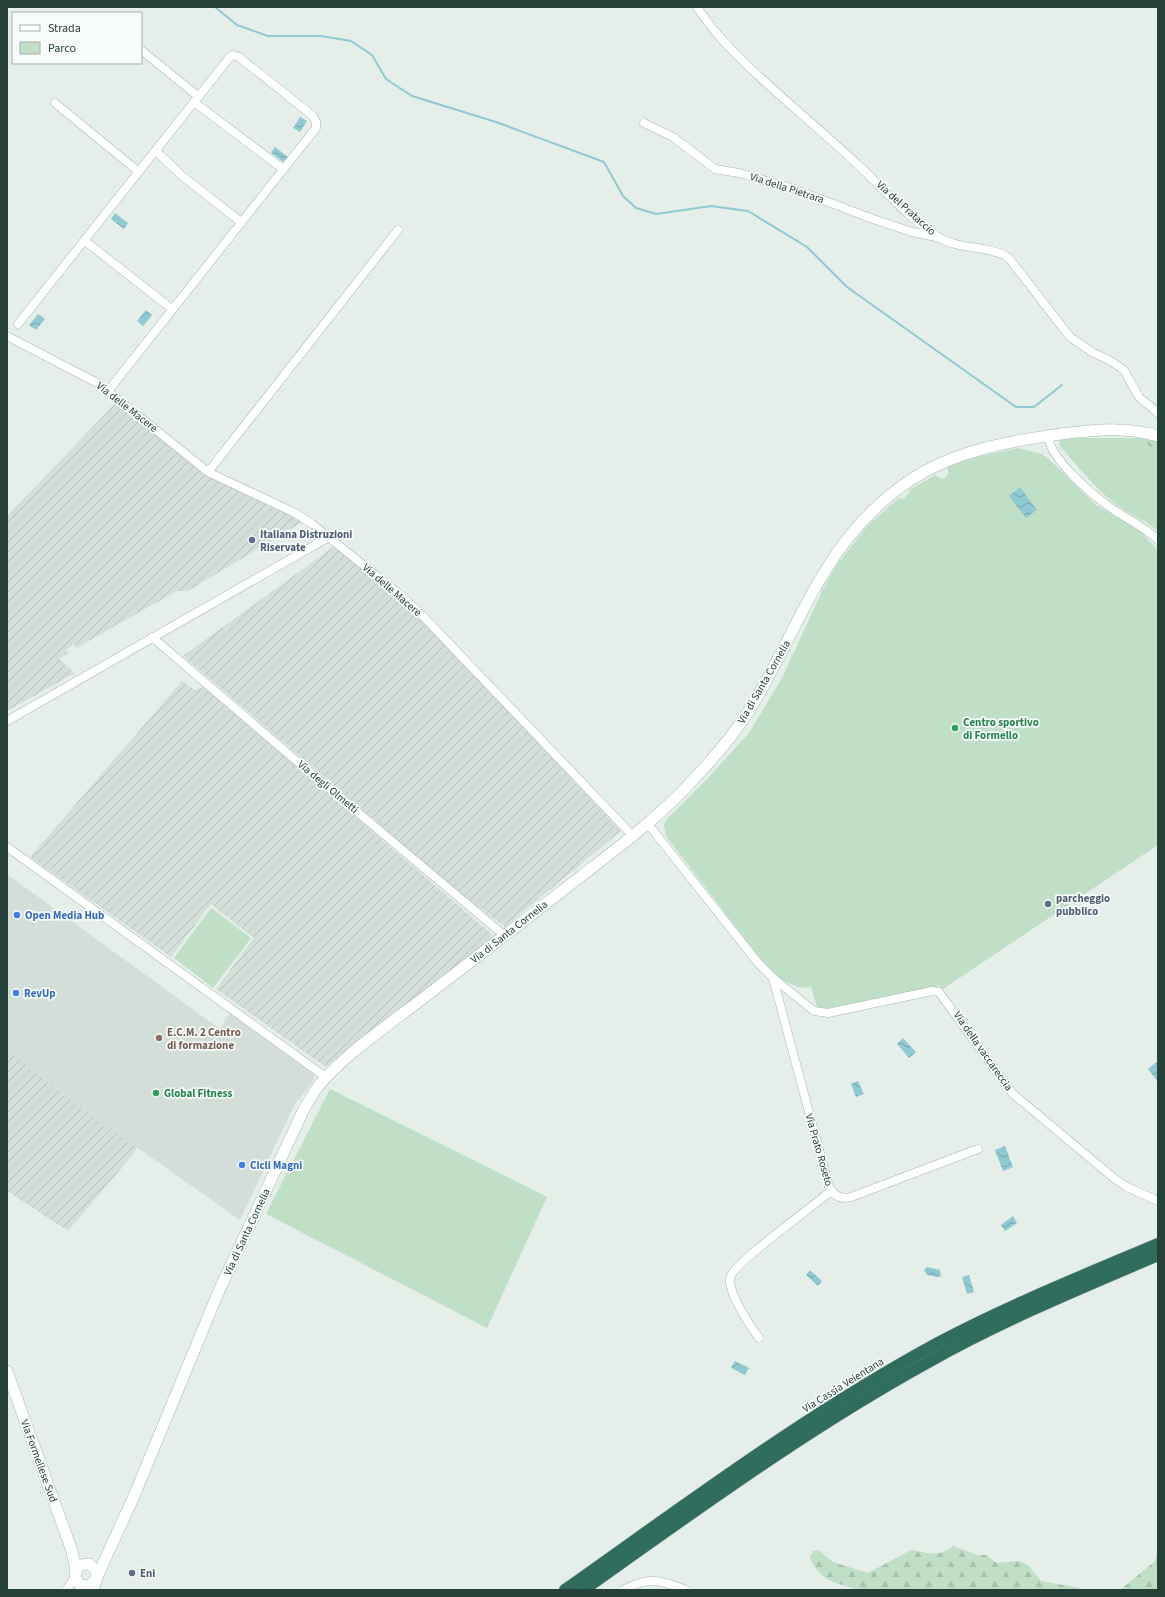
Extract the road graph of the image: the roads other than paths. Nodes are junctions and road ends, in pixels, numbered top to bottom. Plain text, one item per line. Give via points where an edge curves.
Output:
1 (697, 7) edge
2 (142, 51) edge
3 (197, 99) junction
4 (55, 103) dead end
5 (644, 123) dead end
6 (156, 151) junction
7 (283, 169) junction
8 (139, 172) junction
9 (241, 222) junction
10 (398, 230) dead end
11 (939, 238) junction
12 (85, 241) junction
13 (172, 309) junction
14 (18, 324) dead end
15 (7, 336) edge
16 (108, 391) junction
17 (1158, 413) edge
18 (1048, 436) junction
19 (1158, 436) edge
20 (208, 472) junction
21 (329, 537) junction
22 (1158, 540) edge
23 (152, 638) junction
24 (7, 720) edge
25 (648, 824) junction
26 (633, 836) junction
27 (7, 847) edge
28 (505, 936) junction
29 (773, 978) junction
30 (809, 1006) joint
31 (327, 1078) junction
32 (978, 1149) dead end
33 (831, 1191) junction
34 (1158, 1201) edge
35 (1158, 1244) edge
36 (1158, 1255) edge
37 (759, 1338) dead end
38 (7, 1371) edge
39 (84, 1580) edge
40 (66, 1590) edge
41 (565, 1590) edge
42 (583, 1590) edge
43 (623, 1590) edge
44 (686, 1590) edge

1 - 11 street, Via del Prataccio via 718,36 750,68
2 - 3 street
3 - 6 street
3 - 7 street
3 - 7 street via 229,58 235,55 313,116 316,122 314,131
4 - 8 street
5 - 11 street, Via della Pietrara via 672,137 715,169 739,173 794,189 873,219
6 - 8 street
6 - 9 street via 179,173
7 - 9 street
8 - 12 street
9 - 13 street
10 - 20 street
11 - 17 street, Via del Prataccio via 956,244 995,250 1008,257 1070,337 1124,370 1139,397
12 - 13 street
12 - 14 street
13 - 16 street
15 - 16 street, Via delle Macere via 94,381
16 - 20 street, Via delle Macere
18 - 19 street, Via di Santa Cornelia via 1108,429 1138,431
18 - 22 street via 1048,444 1088,489 1107,506 1150,532
18 - 25 street, Via di Santa Cornelia via 994,446 937,466 900,488 867,515 822,575 770,675 741,723 692,782
20 - 21 street, Via delle Macere via 293,512 311,522
21 - 23 street
21 - 26 street, Via delle Macere via 422,615
23 - 24 street
23 - 28 street, Via degli Olmetti
25 - 26 street, Via di Santa Cornelia
25 - 29 street, Via Prato Roseto via 750,954
26 - 28 street, Via di Santa Cornelia
27 - 31 street
28 - 31 street, Via di Santa Cornelia via 374,1036
29 - 30 street, Via Prato Roseto
29 - 33 street, Via Prato Roseto
30 - 34 street, Via della vaccareccia via 817,1012 828,1014 932,991 939,992 1012,1093 1114,1179
31 - 39 street, Via di Santa Cornelia via 318,1086 304,1109 225,1280 134,1496 107,1553
32 - 33 street, Via Prato Roseto via 851,1197 841,1198
33 - 37 street via 753,1252 732,1273 731,1289
35 - 41 highway, Via Cassia Veientana via 986,1319 907,1361 730,1473
36 - 42 highway, Via Cassia Veientana via 1016,1317 909,1372 756,1468
38 - 39 street, Via Formellese Sud
39 - 40 street
43 - 44 street via 635,1583 651,1580

